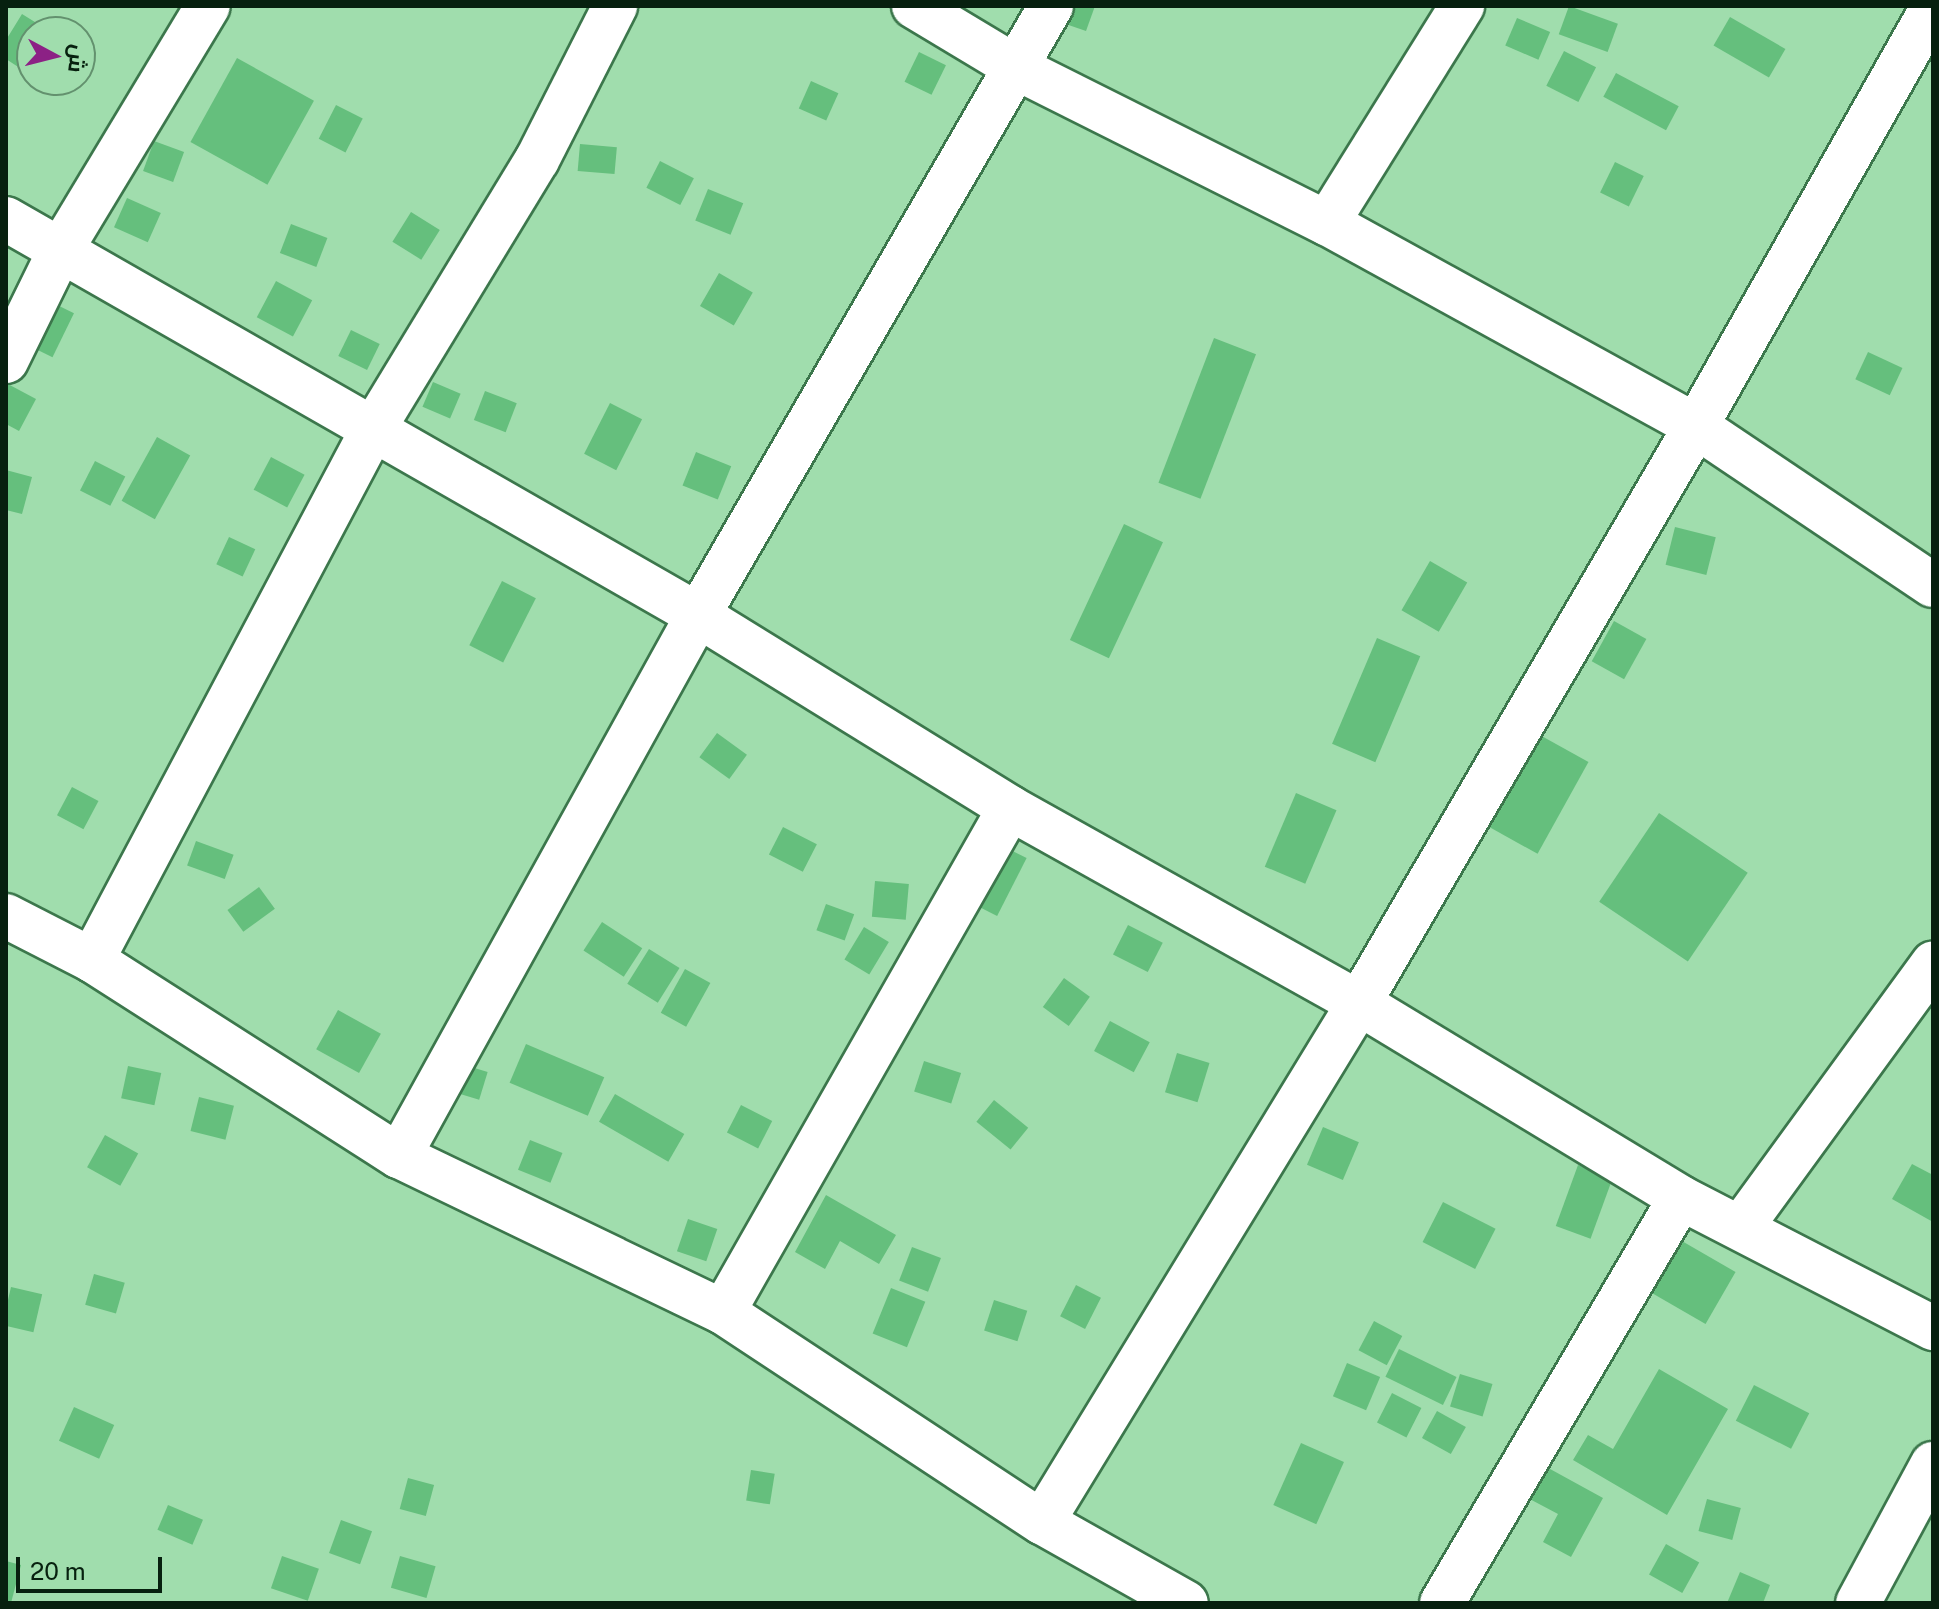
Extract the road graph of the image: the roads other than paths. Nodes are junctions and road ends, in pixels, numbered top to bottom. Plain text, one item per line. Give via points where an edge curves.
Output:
1 (208, 6) edge
2 (615, 6) edge
3 (914, 6) edge
4 (1051, 6) edge
5 (1462, 6) edge
6 (1933, 7) edge
7 (1017, 68) junction
8 (6, 219) edge
9 (1327, 223) junction
10 (60, 251) junction
11 (6, 361) edge
12 (1696, 426) junction
13 (372, 431) junction
14 (1933, 585) edge
15 (698, 615) junction
16 (1010, 808) junction
17 (6, 916) edge
18 (92, 960) junction
19 (1933, 964) edge
20 (1359, 1003) junction
21 (399, 1156) junction
22 (1681, 1198) junction
23 (1741, 1227) junction
24 (723, 1312) junction
25 (1933, 1328) edge
26 (1933, 1464) edge
27 (1042, 1522) junction
28 (1186, 1603) edge
29 (1442, 1603) edge
30 (1858, 1603) edge

1 - 10 street
2 - 13 street via 537,160
3 - 7 street
4 - 7 street
5 - 9 street
6 - 12 street
7 - 9 street
7 - 15 street
8 - 10 street
9 - 12 street
10 - 11 street
10 - 13 street
12 - 14 street
12 - 20 street
13 - 15 street
13 - 18 street
15 - 16 street
15 - 21 street
16 - 20 street
16 - 24 street
17 - 18 street
18 - 21 street
19 - 23 street
20 - 22 street
20 - 27 street
21 - 24 street
22 - 23 street
22 - 29 street
23 - 25 street
24 - 27 street
26 - 30 street
27 - 28 street

